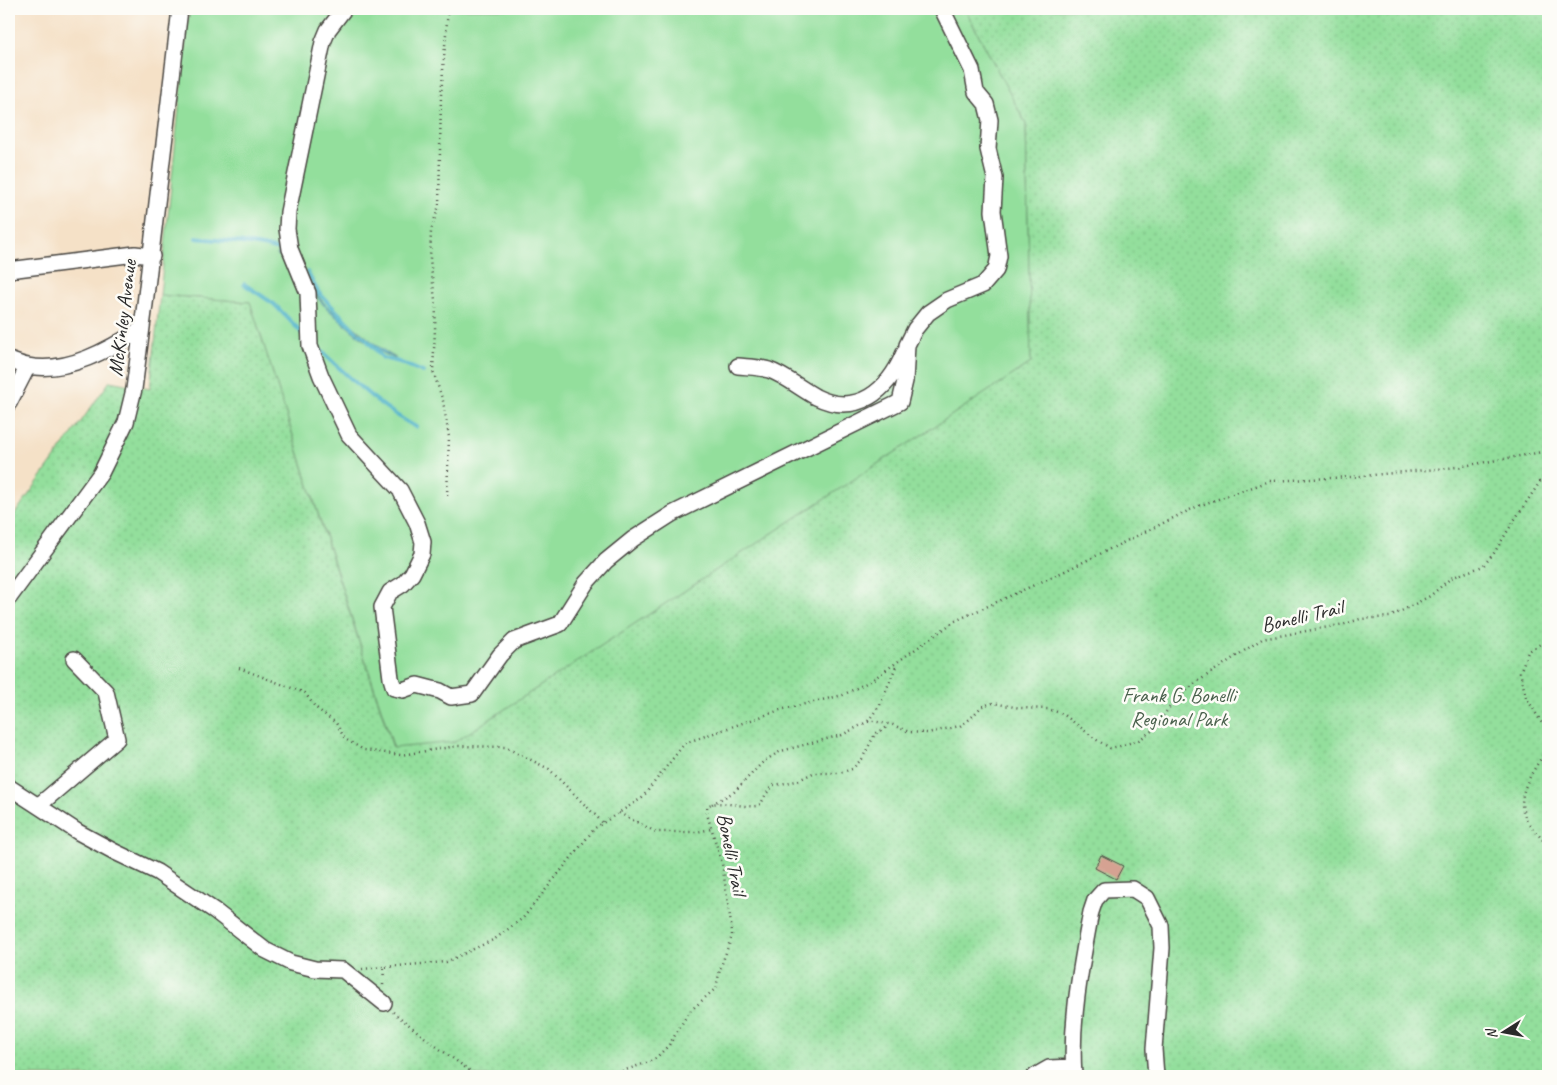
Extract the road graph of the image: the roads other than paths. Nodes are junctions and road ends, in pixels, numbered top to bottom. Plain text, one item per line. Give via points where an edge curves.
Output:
1 (180, 9) edge
2 (344, 9) edge
3 (942, 9) edge
4 (152, 256) junction
5 (9, 270) edge
6 (141, 329) junction
7 (907, 345) junction
8 (9, 360) edge
9 (28, 366) junction
10 (738, 366) dead end
11 (9, 403) edge
12 (9, 598) edge
13 (74, 659) dead end
14 (9, 786) edge
15 (38, 806) junction
16 (384, 1003) road end
17 (1073, 1072) edge
18 (1035, 1076) edge
19 (1156, 1076) edge

1 - 4 street, McKinley Avenue
2 - 7 street via 323,42 287,228 290,248 308,293 310,346 321,376 349,435 400,490 423,542 422,554 412,574 390,592 382,607 394,688 403,690 416,685 451,697 472,694 514,641 560,624 586,583 633,539 672,514 900,402
3 - 7 street via 972,70 976,92 986,104 990,120 988,149 995,178 993,211 999,256 996,270 983,285 947,300 928,313
4 - 5 street via 135,254
4 - 6 street, McKinley Avenue
6 - 9 street via 118,344 78,361 47,367
6 - 12 street, McKinley Avenue via 134,389 126,422 101,473
7 - 10 street via 900,362 881,389 868,399 850,403 834,404 817,397 770,370
8 - 9 street
9 - 11 street
13 - 15 street via 106,692 117,739
14 - 15 street
15 - 16 street via 85,836 157,872 265,950 291,962 343,970
17 - 18 street via 1049,1068
17 - 19 street via 1075,1010 1090,912 1104,890 1133,889 1147,898 1161,926 1154,1049

